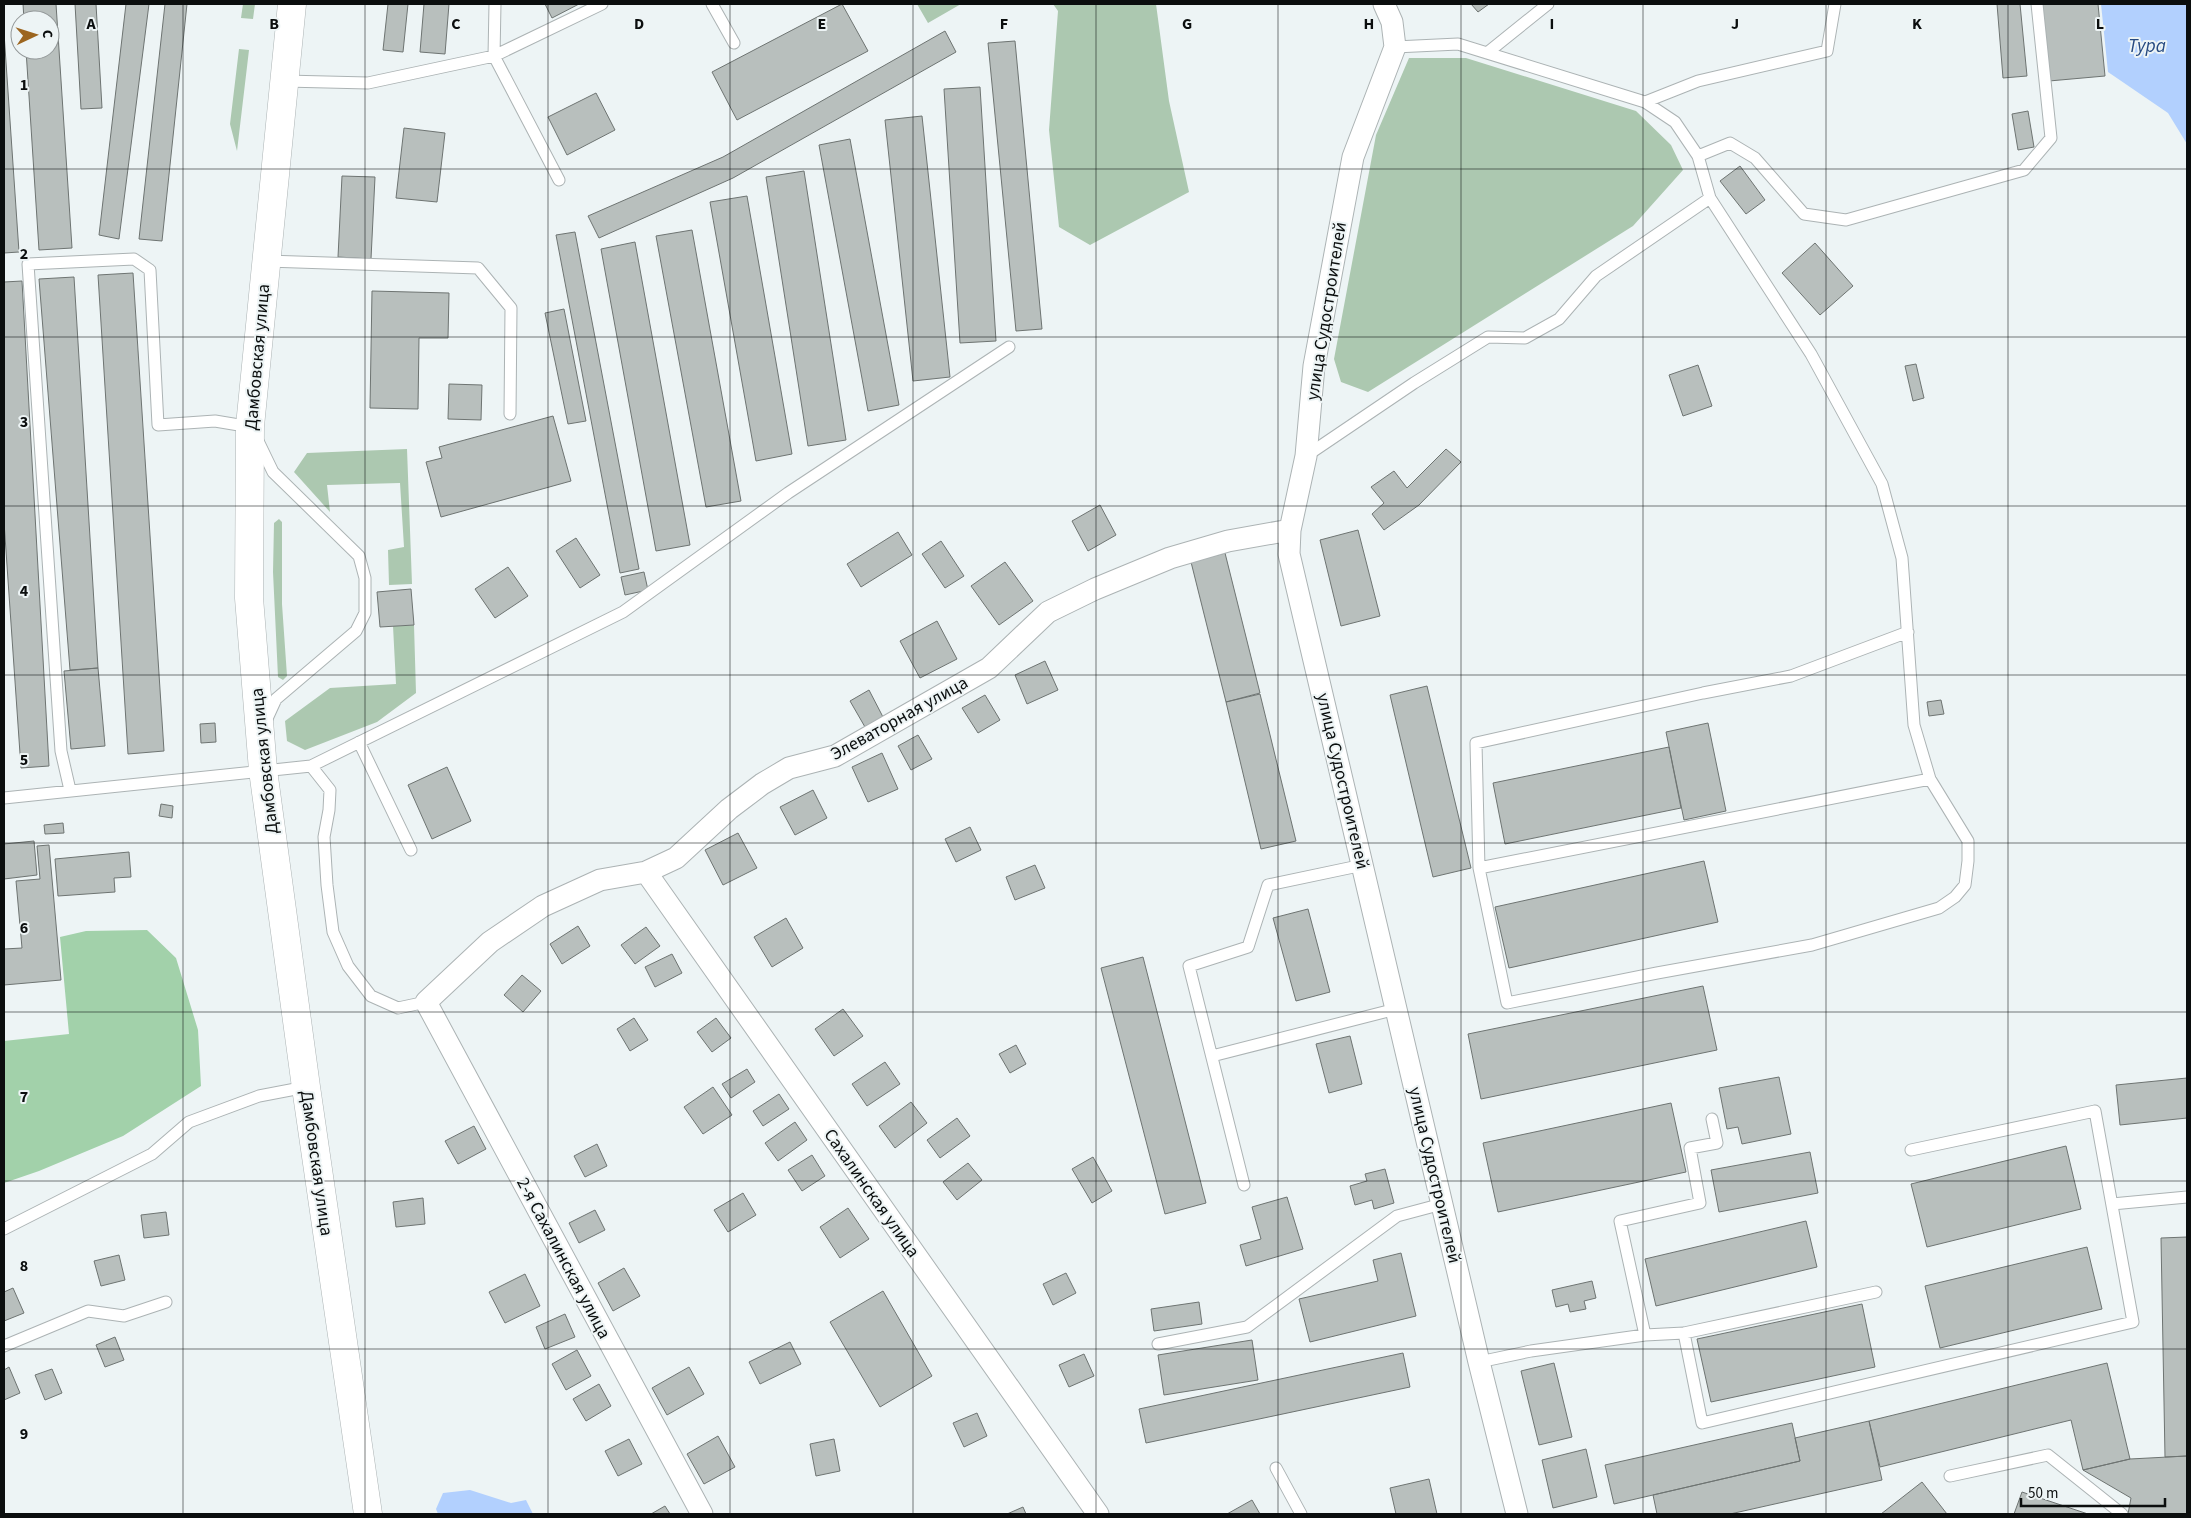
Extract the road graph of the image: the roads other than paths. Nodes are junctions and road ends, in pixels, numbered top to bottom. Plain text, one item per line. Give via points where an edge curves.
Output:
1 (292, 4) edge
2 (495, 4) edge
3 (602, 4) edge
4 (712, 4) edge
5 (1384, 4) edge
6 (1548, 4) edge
7 (1835, 4) edge
8 (2037, 4) edge
9 (734, 43) dead end
10 (1395, 47) junction
11 (1487, 53) junction
12 (494, 56) junction
13 (284, 81) junction
14 (1645, 102) junction
15 (1698, 156) junction
16 (559, 180) dead end
17 (1710, 198) junction
18 (265, 261) junction
19 (1009, 347) dead end
20 (510, 414) dead end
21 (250, 426) junction
22 (1306, 456) junction
23 (1290, 530) junction
24 (1908, 632) junction
25 (259, 736) junction
26 (359, 742) junction
27 (311, 766) junction
28 (263, 770) junction
29 (1930, 779) junction
30 (70, 790) junction
31 (4, 798) edge
32 (411, 850) dead end
33 (1363, 866) junction
34 (1479, 868) junction
35 (646, 872) junction
36 (426, 1002) junction
37 (1396, 1009) junction
38 (1212, 1056) junction
39 (306, 1087) junction
40 (1712, 1119) dead end
41 (1911, 1150) dead end
42 (1244, 1185) dead end
43 (2187, 1197) edge
44 (1442, 1204) junction
45 (2112, 1204) junction
46 (4, 1229) edge
47 (1876, 1292) dead end
48 (166, 1302) dead end
49 (1684, 1334) junction
50 (1645, 1335) junction
51 (1158, 1344) dead end
52 (4, 1346) edge
53 (1479, 1362) junction
54 (1276, 1468) dead end
55 (1950, 1476) dead end
56 (368, 1514) edge
57 (702, 1514) edge
58 (1096, 1514) edge
59 (1301, 1514) edge
60 (1517, 1514) edge
61 (2122, 1514) edge

1 - 13 main road, Дамбовская улица
2 - 12 lane
3 - 12 lane
4 - 9 lane
5 - 10 street via 1392,22
6 - 11 lane
7 - 14 lane via 1827,51 1698,81
8 - 15 lane via 2051,138 2024,170 1846,220 1804,214 1754,158 1730,143
10 - 11 lane via 1458,44
10 - 22 street, улица Судостроителей via 1353,157 1314,366
11 - 14 lane
12 - 13 lane via 368,83
12 - 16 lane
13 - 18 main road, Дамбовская улица
14 - 15 lane via 1675,122
15 - 17 lane
17 - 22 lane via 1596,276 1559,319 1525,338 1488,337
17 - 24 lane via 1811,354 1882,484 1902,558
18 - 20 lane via 478,268 511,308
18 - 21 main road, Дамбовская улица
19 - 26 lane via 788,493 623,612
21 - 25 main road, Дамбовская улица via 249,598
21 - 25 lane via 272,472 359,556 365,578 365,613 356,631 276,699
21 - 30 lane via 215,421 158,425 150,270 134,259 28,264 61,751
22 - 23 street, улица Судостроителей
23 - 33 street, улица Судостроителей via 1289,554
23 - 35 street, Элеваторная улица via 1228,541 1170,558 1048,612 989,668 835,756 789,768 762,784 676,858
24 - 29 lane via 1914,725
24 - 34 lane via 1791,676 1476,743
25 - 28 main road, Дамбовская улица
26 - 27 lane
26 - 32 lane
27 - 28 lane
27 - 36 lane via 330,790 324,837 327,885 332,932 348,966 371,996 398,1008
28 - 30 lane
28 - 39 main road, Дамбовская улица
29 - 34 lane
29 - 34 lane via 1968,841 1965,885 1939,908 1812,945 1506,1003
30 - 31 lane
33 - 37 street, улица Судостроителей
33 - 38 lane via 1268,886 1248,947 1189,966
35 - 36 street, Элеваторная улица via 600,880 542,906 490,942
35 - 58 street, Сахалинская улица
36 - 57 street, 2-я Сахалинская улица
37 - 38 lane
37 - 44 street, улица Судостроителей
38 - 42 lane
39 - 46 lane via 259,1096 189,1122 152,1154
39 - 56 main road, Дамбовская улица
40 - 50 lane via 1717,1143 1690,1148 1700,1203 1620,1221
41 - 45 lane via 2095,1111
43 - 45 lane
44 - 51 lane via 1397,1216 1247,1327
44 - 53 street, улица Судостроителей
45 - 49 lane via 2133,1322 1702,1423
47 - 49 lane
48 - 52 lane via 124,1316 88,1311
49 - 50 lane
50 - 53 lane via 1531,1351
53 - 60 street, улица Судостроителей
54 - 59 lane
55 - 61 lane via 2048,1455

